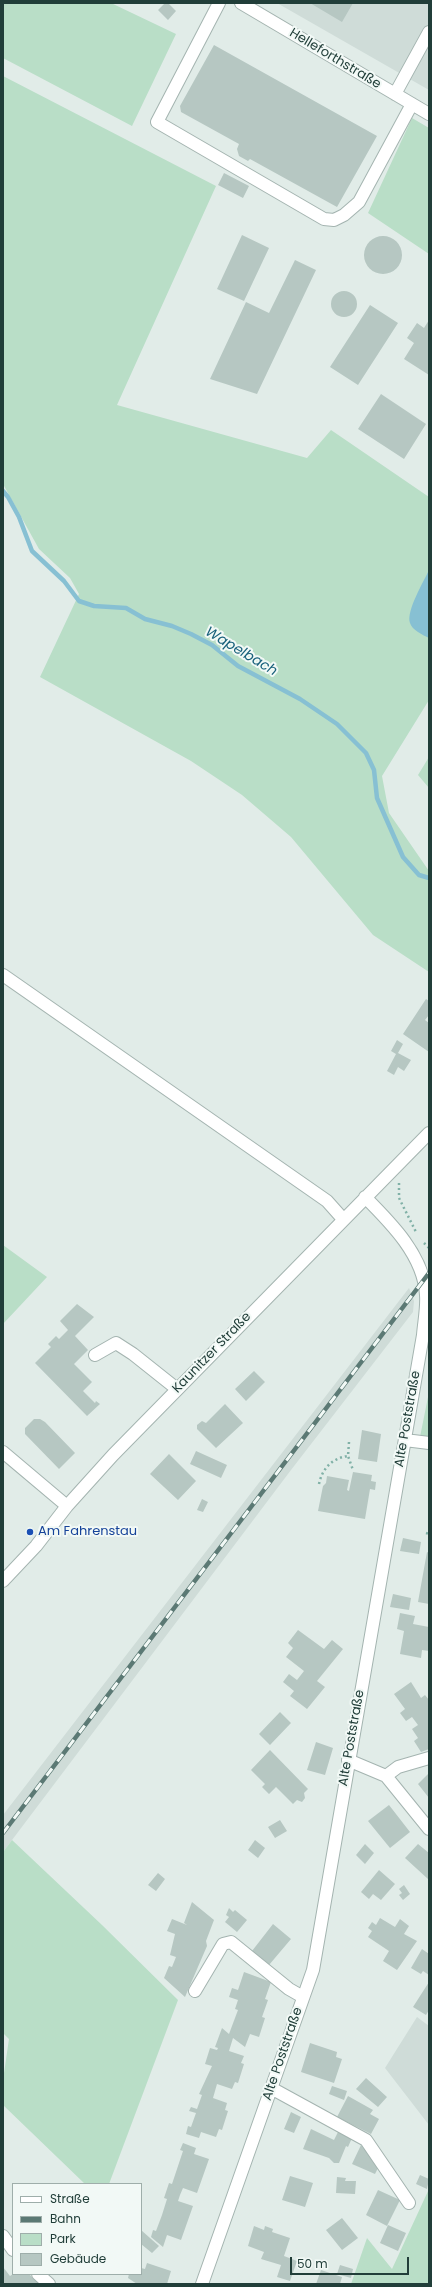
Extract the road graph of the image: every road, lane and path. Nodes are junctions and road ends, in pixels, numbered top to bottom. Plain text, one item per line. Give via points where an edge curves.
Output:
1 (219, 3) edge
2 (241, 3) edge
3 (429, 32) edge
4 (395, 94) junction
5 (412, 104) junction
6 (429, 114) edge
7 (3, 975) edge
8 (429, 1133) edge
9 (398, 1182) dead end
10 (365, 1197) junction
11 (343, 1219) junction
12 (425, 1250) dead end
13 (95, 1355) dead end
14 (177, 1389) junction
15 (405, 1440) junction
16 (349, 1442) dead end
17 (429, 1443) edge
18 (3, 1452) edge
19 (348, 1456) junction
20 (353, 1470) dead end
21 (319, 1484) dead end
22 (67, 1506) junction
23 (3, 1581) edge
24 (429, 1758) edge
25 (348, 1760) junction
26 (386, 1776) junction
27 (429, 1829) edge
28 (195, 1992) dead end
29 (303, 1997) junction
30 (271, 2088) junction
31 (409, 2203) dead end
32 (3, 2236) edge
33 (12, 2249) edge
34 (39, 2275) edge
35 (49, 2284) edge
36 (202, 2284) edge

1 - 5 street via 157,122 324,219 334,220 359,202
2 - 4 street, Helleforthstraße
3 - 4 street
4 - 5 street, Helleforthstraße
5 - 6 street, Helleforthstraße
7 - 11 street via 327,1201
8 - 10 street, Kaunitzer Straße
9 - 12 path via 399,1198
10 - 11 street, Kaunitzer Straße
10 - 15 street, Alte Poststraße via 401,1236 420,1269 426,1294 423,1335
11 - 14 street, Kaunitzer Straße
13 - 14 street via 116,1343
14 - 22 street, Kaunitzer Straße
15 - 17 street
15 - 25 street, Alte Poststraße
16 - 19 path
18 - 22 street
19 - 20 path
19 - 21 path via 335,1459 321,1473
22 - 23 street, Kaunitzer Straße via 36,1546
24 - 26 street via 398,1767
25 - 26 street
25 - 29 street, Alte Poststraße via 313,1970
26 - 27 street
28 - 29 street via 223,1944 231,1942 289,1989
29 - 30 street, Alte Poststraße
30 - 31 street via 366,2140
30 - 36 street, Alte Poststraße
32 - 33 street
34 - 35 street

